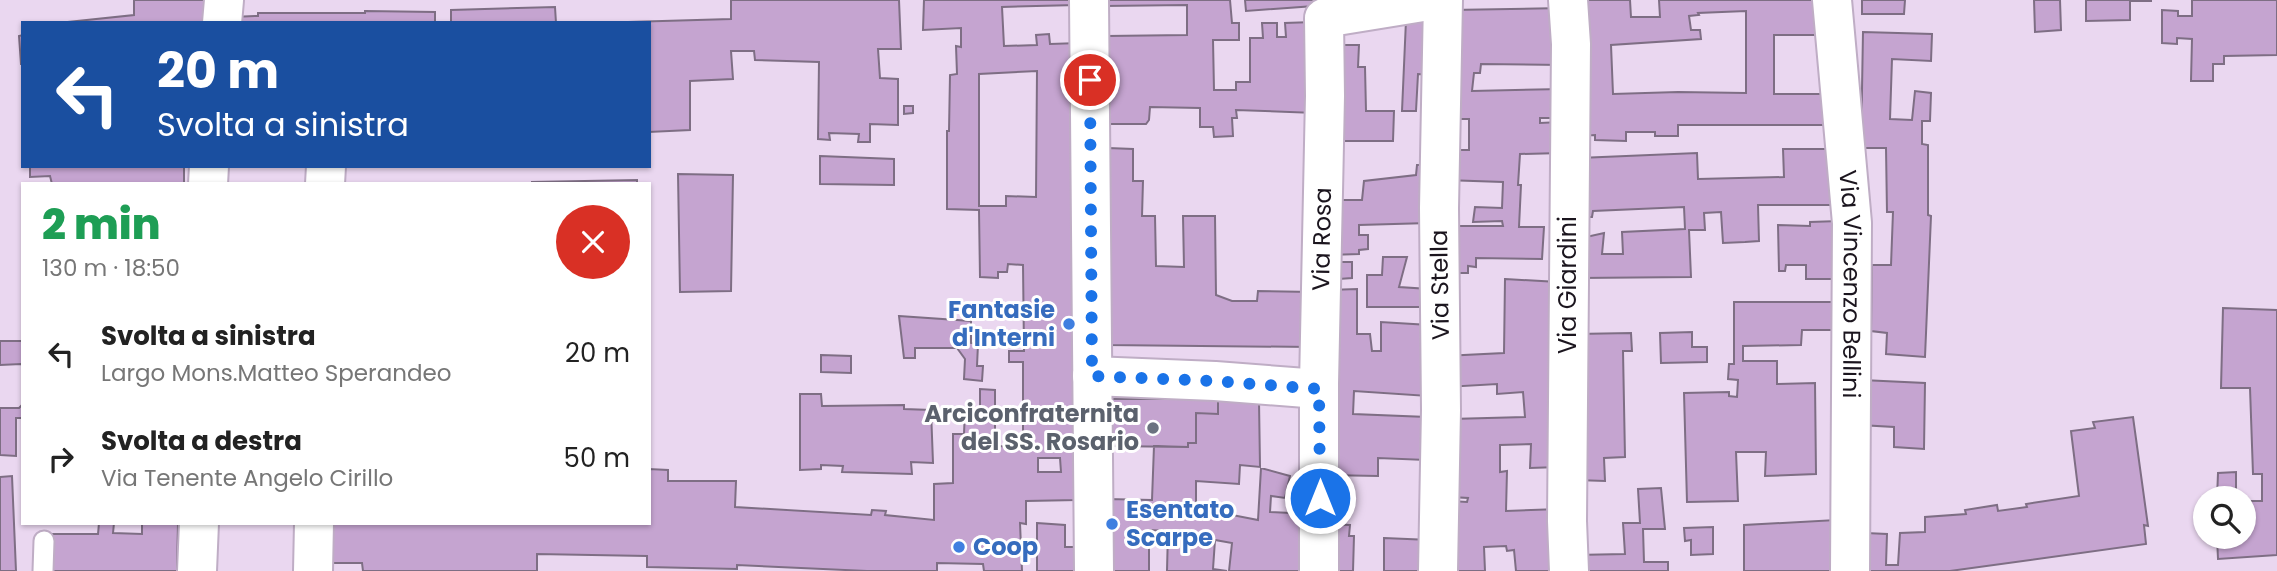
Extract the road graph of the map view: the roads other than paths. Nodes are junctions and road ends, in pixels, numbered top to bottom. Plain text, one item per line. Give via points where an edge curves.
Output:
1 (224, 0) edge
2 (235, 0) edge
3 (1089, 0) edge
4 (1436, 0) edge
5 (1443, 0) edge
6 (1568, 0) edge
7 (1832, 0) edge
8 (222, 21) edge
9 (1092, 376) junction
10 (1319, 389) junction
11 (198, 525) edge
12 (314, 525) edge
13 (44, 541) dead end
14 (43, 571) edge
15 (197, 571) edge
16 (313, 571) edge
17 (1094, 571) edge
18 (1319, 571) edge
19 (1438, 571) edge
20 (1569, 571) edge
21 (1850, 571) edge

1 - 2 street
1 - 8 street
3 - 9 street
4 - 10 street, Via Rosa via 1324,18
5 - 19 street, Via Stella
6 - 20 street, Via Giardini
7 - 21 street, Via Vincenzo Bellini via 1852,223
9 - 10 street
9 - 17 street
10 - 18 street, Via Rosa
11 - 15 street
12 - 16 street
13 - 14 lane

